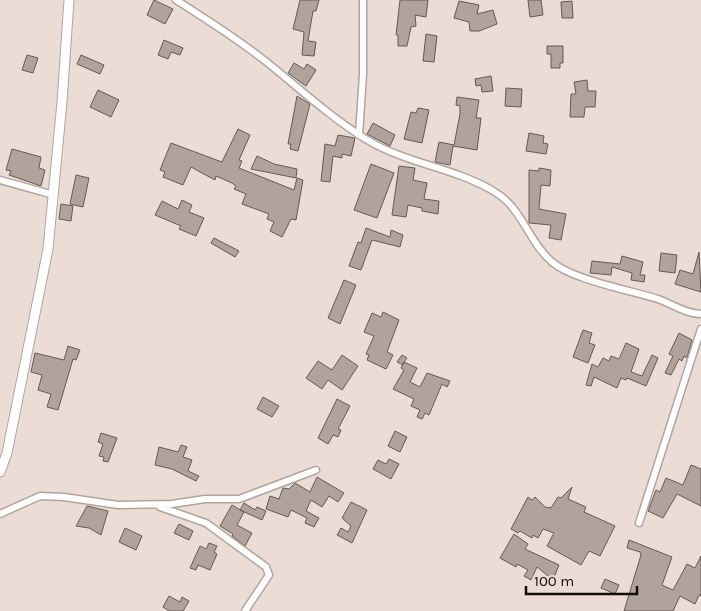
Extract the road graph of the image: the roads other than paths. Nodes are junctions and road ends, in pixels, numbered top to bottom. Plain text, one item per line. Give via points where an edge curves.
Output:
1 (69, 0) edge
2 (176, 0) edge
3 (363, 0) edge
4 (359, 134) junction
5 (0, 180) edge
6 (54, 195) junction
7 (701, 314) edge
8 (701, 329) edge
9 (316, 470) dead end
10 (0, 472) edge
11 (156, 505) junction
12 (0, 514) edge
13 (638, 523) dead end
14 (245, 611) edge

1 - 6 main road
2 - 4 street via 226,32
3 - 4 street
4 - 7 street via 391,152 446,169 494,191 515,209 542,250 563,270
5 - 6 street
6 - 10 main road via 40,297 7,453
8 - 13 street
9 - 11 street via 248,497
11 - 12 street via 118,505 40,496
11 - 14 street via 206,523 266,567 270,575

